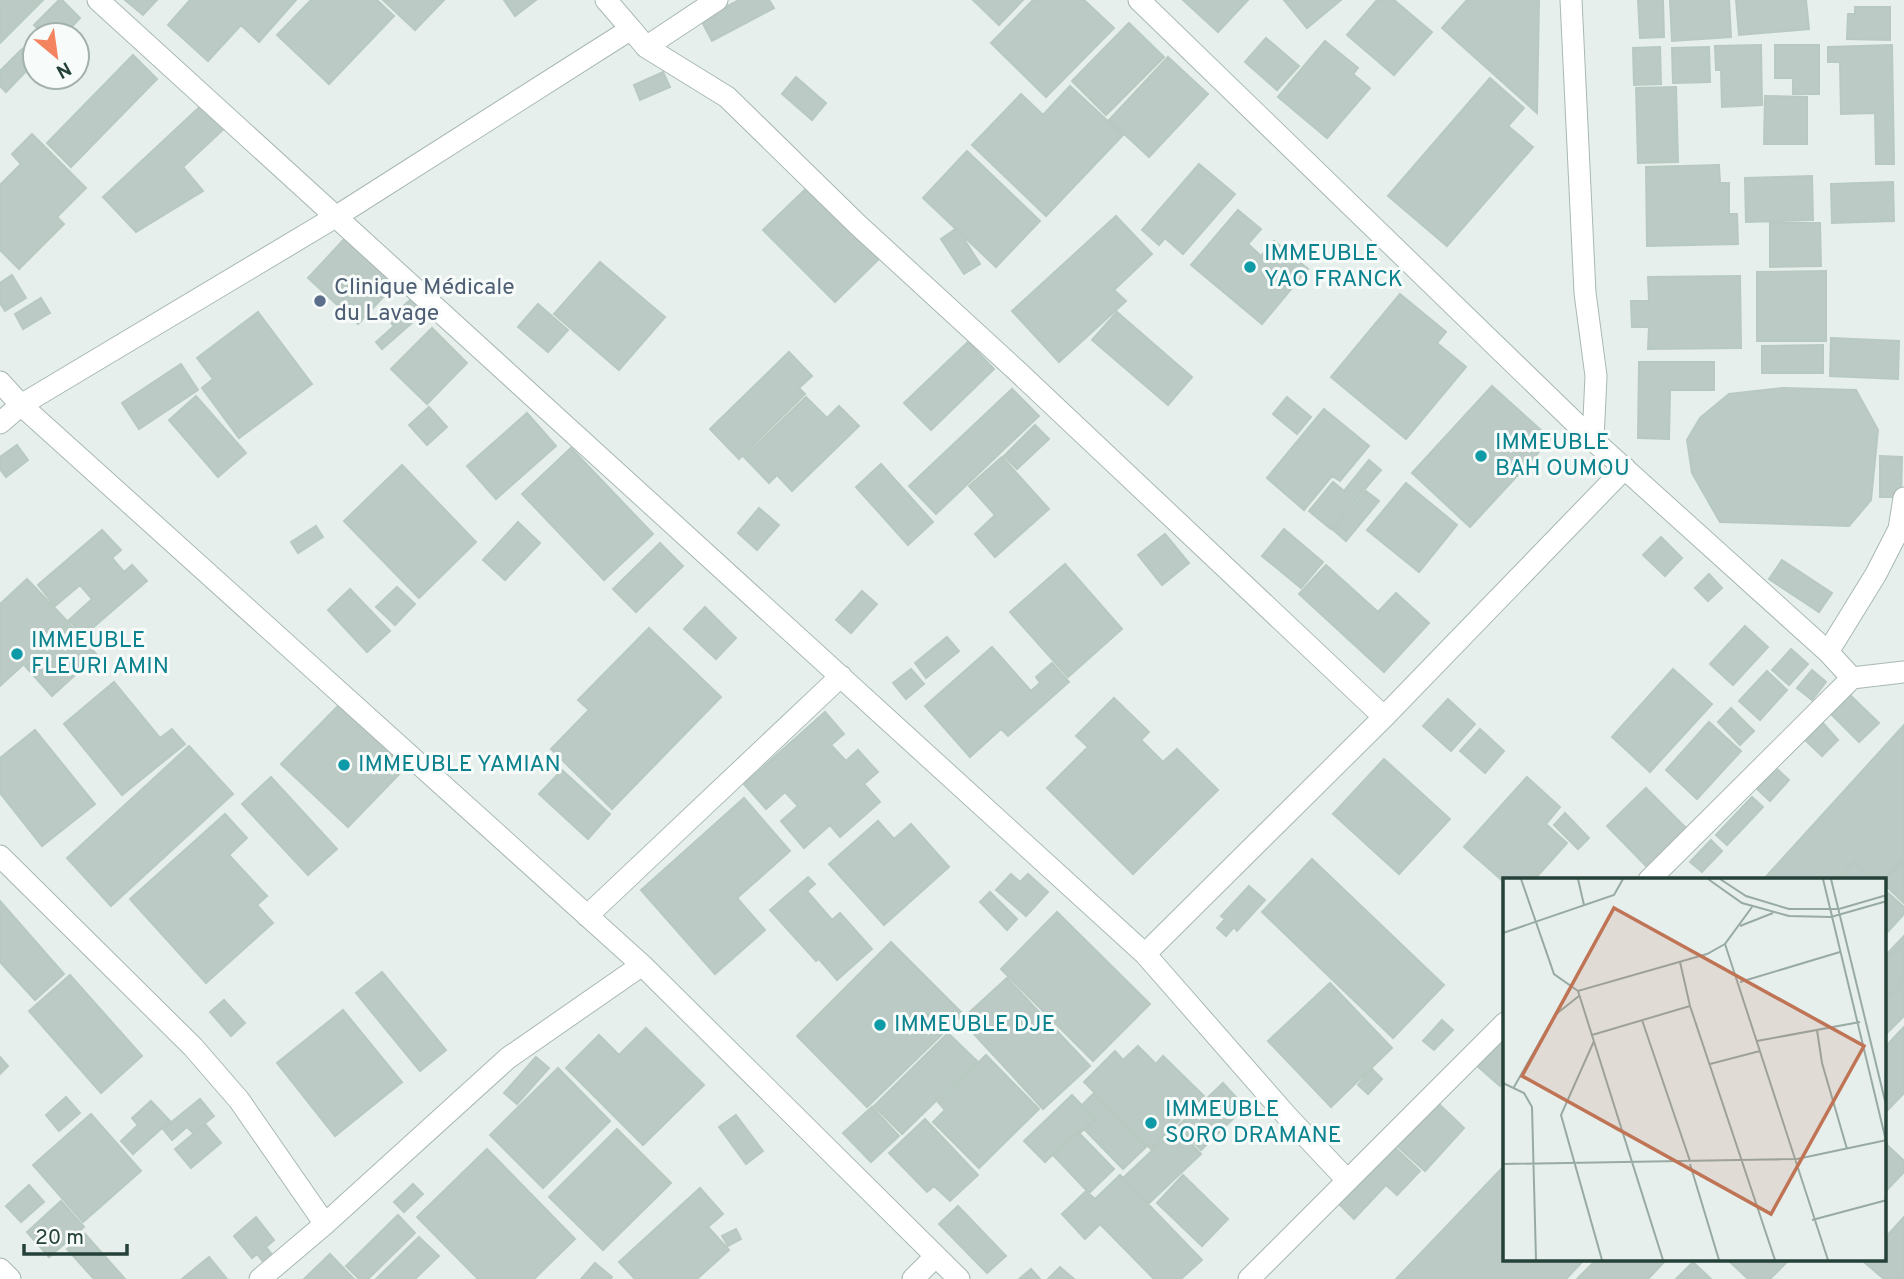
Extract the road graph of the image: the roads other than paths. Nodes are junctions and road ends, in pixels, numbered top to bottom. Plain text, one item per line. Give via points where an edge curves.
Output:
1 (98, 0) edge
2 (606, 0) edge
3 (717, 0) edge
4 (1139, 0) edge
5 (1571, 0) edge
6 (631, 29) junction
7 (646, 47) junction
8 (337, 216) junction
9 (0, 382) edge
10 (21, 405) junction
11 (0, 423) edge
12 (1592, 440) junction
13 (1625, 468) junction
14 (1904, 498) edge
15 (1828, 652) junction
16 (1904, 672) edge
17 (841, 676) junction
18 (1852, 678) junction
19 (1384, 717) junction
20 (0, 856) edge
21 (1651, 878) edge
22 (587, 916) junction
23 (1145, 954) junction
24 (642, 965) junction
25 (1503, 1025) edge
26 (1347, 1180) junction
27 (325, 1224) junction
28 (935, 1257) junction
29 (0, 1269) edge
30 (10, 1279) edge
31 (260, 1279) edge
32 (913, 1279) edge
33 (959, 1279) edge
34 (1249, 1279) edge

1 - 8 street
2 - 6 street
3 - 7 street
4 - 12 street
5 - 12 street via 1585,293 1595,376
6 - 7 street
6 - 8 street
7 - 19 street via 727,97
8 - 10 street
8 - 17 street
9 - 10 street
10 - 11 street
10 - 22 street
12 - 13 street
13 - 15 street
13 - 19 street
14 - 15 street via 1899,529 1877,574
15 - 18 street
16 - 18 street
17 - 22 street
17 - 23 street
18 - 21 street
19 - 23 street
20 - 27 street via 193,1047 239,1100
22 - 24 street
23 - 26 street
24 - 27 street via 508,1058
24 - 28 street
25 - 26 street
26 - 34 street
27 - 31 street
28 - 32 street
28 - 33 street
29 - 30 street

